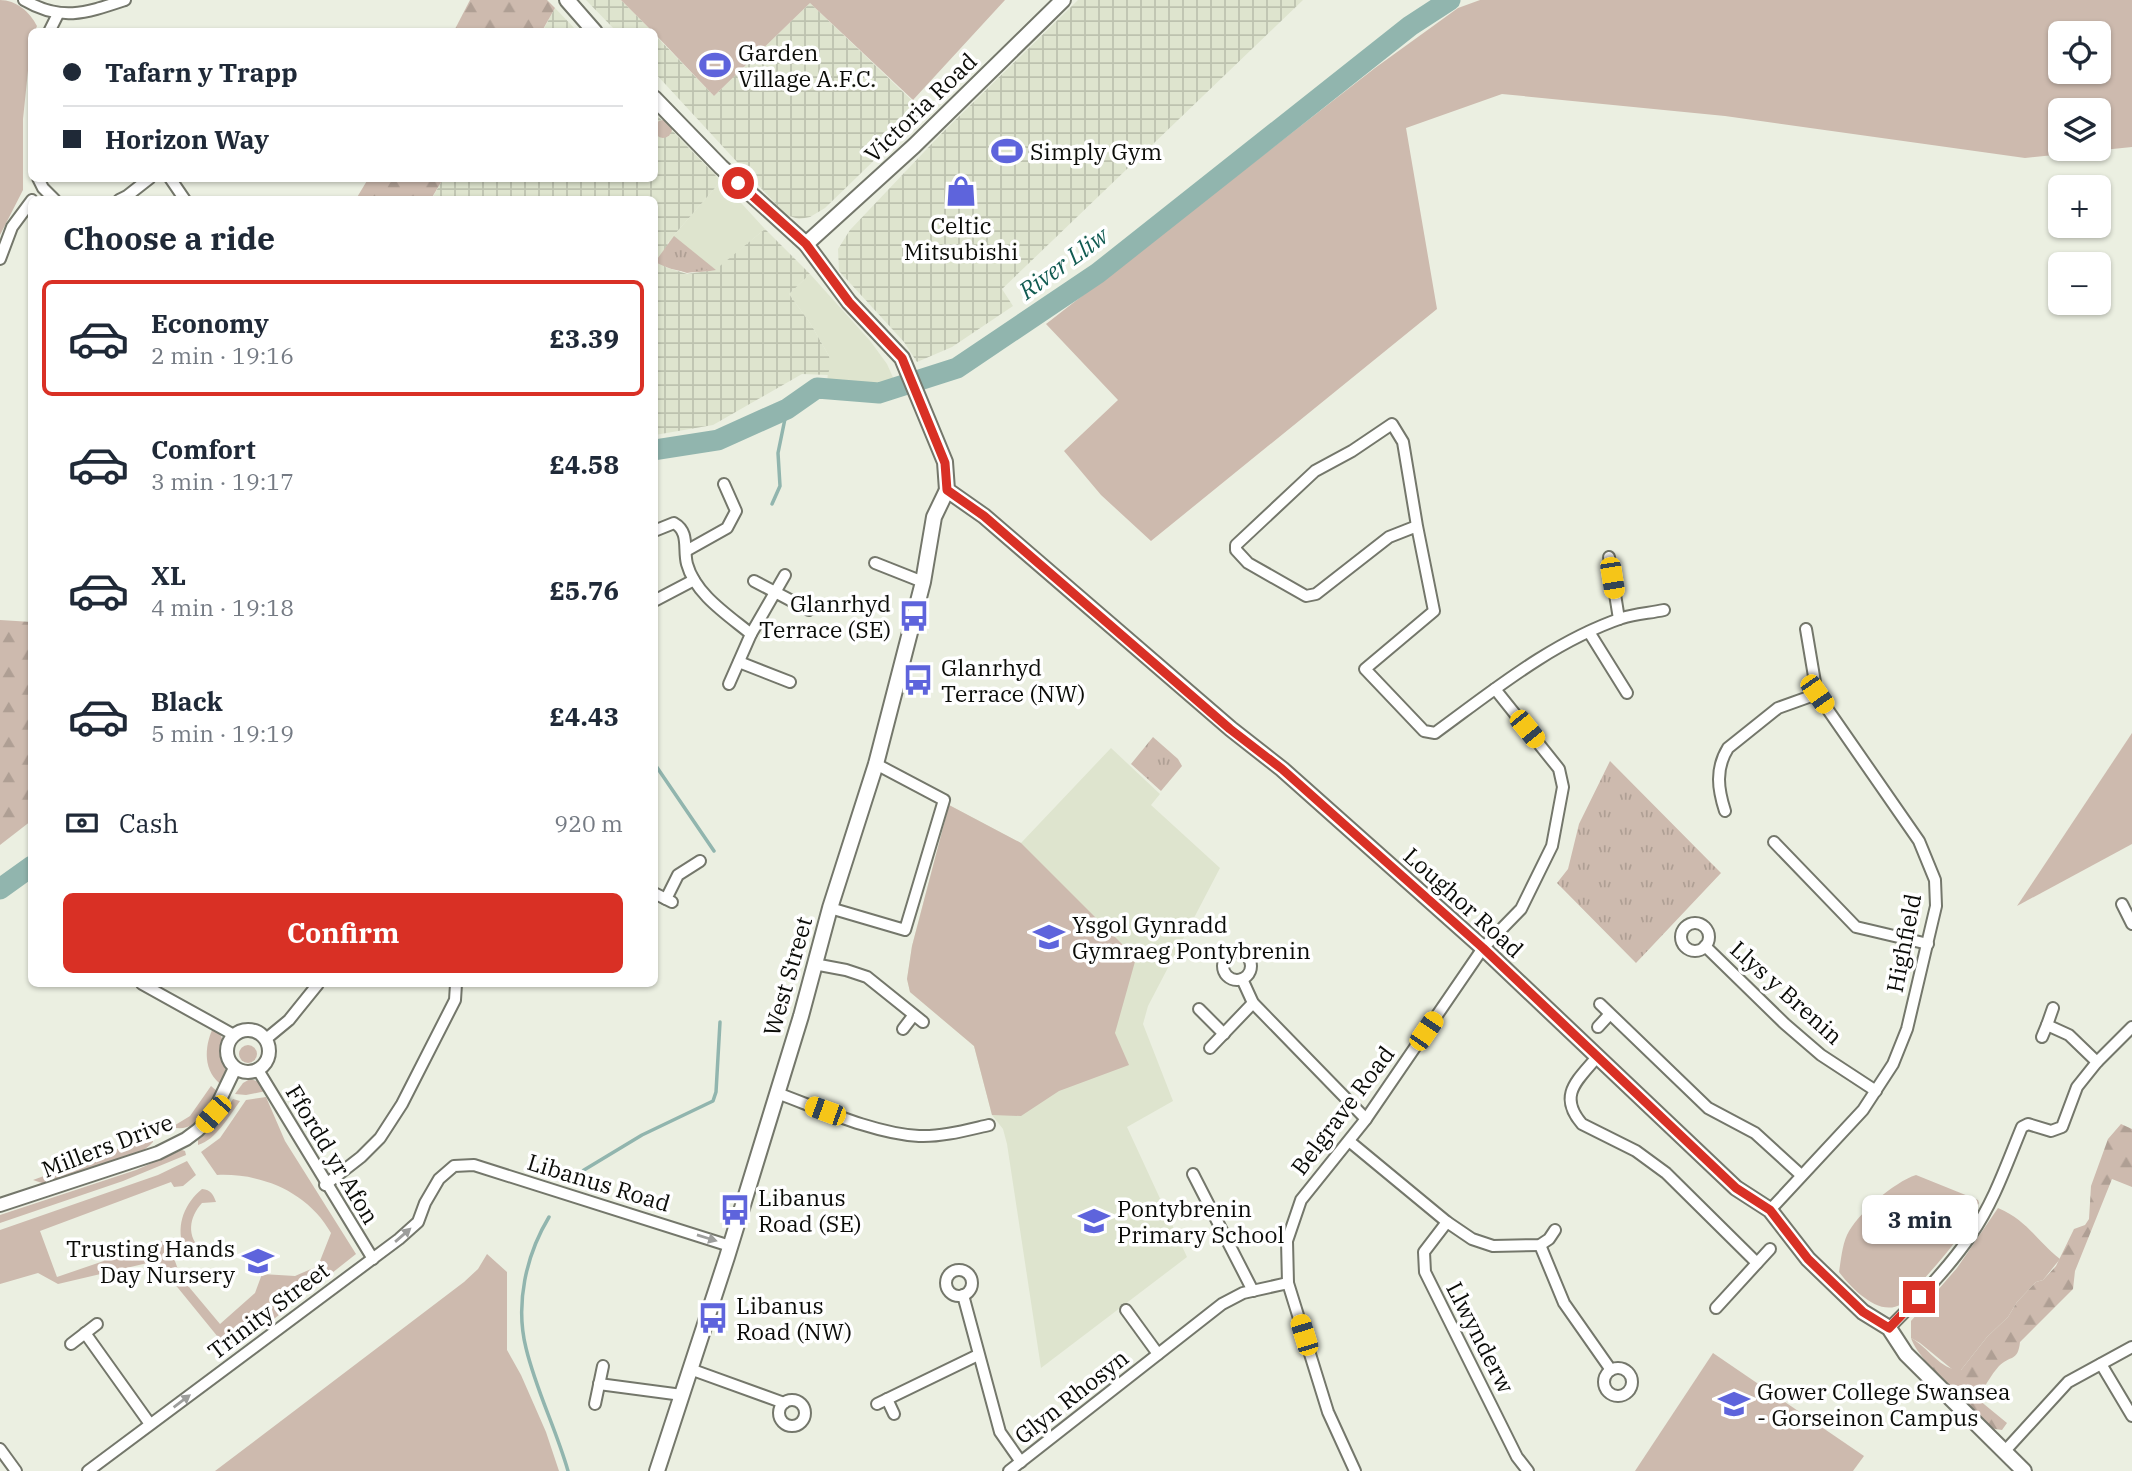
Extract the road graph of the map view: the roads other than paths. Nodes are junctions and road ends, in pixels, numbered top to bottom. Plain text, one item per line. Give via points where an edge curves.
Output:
1 (24, 0) edge
2 (125, 0) edge
3 (1063, 0) edge
4 (111, 2) edge
5 (570, 4) edge
6 (58, 14) junction
7 (51, 28) edge
8 (591, 28) edge
9 (658, 103) edge
10 (145, 182) edge
11 (127, 196) edge
12 (28, 206) edge
13 (806, 244) junction
14 (0, 259) edge
15 (724, 484) dead end
16 (947, 490) junction
17 (1417, 526) junction
18 (658, 529) edge
19 (686, 551) junction
20 (1609, 557) dead end
21 (875, 563) dead end
22 (785, 575) dead end
23 (694, 580) junction
24 (754, 581) dead end
25 (923, 582) junction
26 (775, 592) junction
27 (658, 599) edge
28 (1664, 610) dead end
29 (809, 611) dead end
30 (1619, 619) junction
31 (1806, 629) dead end
32 (1589, 632) junction
33 (751, 634) junction
34 (739, 662) junction
35 (790, 682) dead end
36 (729, 684) dead end
37 (1494, 689) junction
38 (1627, 693) dead end
39 (1817, 694) junction
40 (876, 764) junction
41 (1725, 811) dead end
42 (1774, 842) dead end
43 (700, 861) dead end
44 (658, 895) edge
45 (2122, 904) dead end
46 (830, 908) junction
47 (2132, 924) edge
48 (1928, 944) junction
49 (1705, 946) dead end
50 (1483, 948) junction
51 (814, 964) junction
52 (1242, 979) dead end
53 (147, 987) edge
54 (316, 987) edge
55 (456, 987) edge
56 (1253, 1003) junction
57 (1600, 1004) dead end
58 (2053, 1008) dead end
59 (1199, 1009) dead end
60 (1609, 1015) junction
61 (2047, 1025) junction
62 (1598, 1027) dead end
63 (2132, 1027) edge
64 (904, 1029) dead end
65 (1224, 1034) junction
66 (234, 1035) junction
67 (2042, 1037) dead end
68 (265, 1039) junction
69 (1210, 1048) dead end
70 (1597, 1057) junction
71 (2098, 1062) junction
72 (235, 1068) junction
73 (258, 1070) junction
74 (1876, 1091) junction
75 (777, 1093) junction
76 (1366, 1119) junction
77 (989, 1125) dead end
78 (1349, 1141) junction
79 (454, 1166) joint
80 (1193, 1174) dead end
81 (1801, 1175) junction
82 (326, 1185) junction
83 (0, 1205) edge
84 (1770, 1210) junction
85 (1447, 1222) junction
86 (1555, 1230) dead end
87 (1540, 1245) junction
88 (730, 1246) junction
89 (1770, 1249) dead end
90 (373, 1259) junction
91 (1757, 1263) junction
92 (1288, 1283) junction
93 (1253, 1291) junction
94 (963, 1295) dead end
95 (1716, 1308) dead end
96 (1126, 1310) dead end
97 (97, 1324) dead end
98 (1889, 1328) junction
99 (85, 1333) junction
100 (71, 1344) dead end
101 (2132, 1347) edge
102 (1158, 1354) junction
103 (978, 1355) junction
104 (2101, 1364) junction
105 (603, 1366) dead end
106 (690, 1369) junction
107 (1611, 1370) dead end
108 (599, 1384) junction
109 (682, 1395) junction
110 (783, 1403) dead end
111 (595, 1404) dead end
112 (894, 1414) dead end
113 (2132, 1416) edge
114 (150, 1424) junction
115 (0, 1450) edge
116 (2004, 1452) junction
117 (1021, 1462) junction
118 (16, 1471) edge
119 (88, 1471) edge
120 (657, 1471) edge
121 (1009, 1471) edge
122 (1355, 1471) edge
123 (1528, 1471) edge
124 (2024, 1471) edge

1 - 6 street
2 - 4 street
3 - 13 main road, Victoria Road
4 - 6 street via 83,13
5 - 8 main road
6 - 7 street
9 - 13 main road
10 - 11 street
12 - 14 street via 12,228
13 - 16 main road via 849,302 902,358 945,463
15 - 19 street via 736,511 727,528
16 - 25 main road, West Street via 934,517
16 - 50 main road, Loughor Road via 984,516 1282,769
17 - 17 street via 1389,537 1316,594 1306,596 1248,563 1236,550 1236,545 1315,471 1392,424 1403,442
17 - 37 street via 1434,611 1366,669 1424,731 1435,733
18 - 19 street via 674,523 679,526
19 - 23 street
20 - 30 street
21 - 25 street
22 - 26 street
23 - 27 street
23 - 33 street
24 - 26 street
25 - 40 main road, West Street
26 - 29 street
26 - 33 street
28 - 30 street
30 - 32 street
31 - 39 street, Highfield
32 - 37 street
32 - 38 street
33 - 34 street
34 - 35 street
34 - 36 street
37 - 50 street, Belgrave Road via 1559,769 1563,787 1552,846 1541,872 1521,909
39 - 41 street via 1778,708 1728,748 1718,777
39 - 48 street, Highfield via 1919,841 1935,880 1936,906
40 - 46 main road, West Street
40 - 46 street via 944,800 905,930
42 - 48 street via 1856,927
43 - 44 street via 678,874 669,900
45 - 47 street
46 - 51 main road, West Street
48 - 74 street, Highfield via 1908,1029
49 - 74 street, Llys y Brenin via 1821,1055
50 - 70 main road, Loughor Road
50 - 76 street, Belgrave Road
51 - 64 street via 867,977 918,1019
51 - 75 main road, West Street
52 - 56 street
53 - 66 street
54 - 68 street via 289,1020
55 - 82 street via 455,1000 380,1138
56 - 65 street
56 - 76 street
57 - 60 street
58 - 61 street
59 - 65 street
60 - 62 street
60 - 81 street via 1708,1108 1755,1133
61 - 67 street
61 - 71 street via 2068,1035
63 - 71 street
65 - 69 street
66 - 68 street via 247,1030
66 - 72 street via 227,1052
68 - 73 street via 270,1052
70 - 84 main road, Loughor Road via 1736,1188
70 - 91 street via 1572,1090 1575,1117 1666,1173
71 - 98 street via 2077,1087 2062,1127 2051,1131 2028,1124 2022,1127 1972,1233 1947,1267
72 - 73 street via 246,1073
72 - 83 street, Millers Drive via 213,1114 186,1139 158,1153
73 - 82 street, Ffordd yr Afon
74 - 81 street, Highfield
75 - 77 street via 881,1129 919,1136
75 - 88 main road, West Street
76 - 78 street, Belgrave Road
78 - 85 street
78 - 92 street, Belgrave Road via 1301,1200 1287,1241
79 -> 88 street, Libanus Road via 474,1165
90 -> 79 street, Trinity Street via 418,1222 439,1180
80 - 93 street
81 - 84 street, Highfield
82 - 90 street, Ffordd yr Afon
84 - 98 main road, Loughor Road via 1808,1259 1863,1312
85 - 87 street via 1472,1239 1493,1246
85 - 123 street, Llwynderw via 1424,1252 1425,1272
86 - 87 street
87 - 107 street via 1564,1303
88 - 106 main road, West Street
89 - 91 street
114 -> 90 street, Trinity Street
91 - 95 street
92 - 93 street, Glyn Rhosyn
92 - 122 street, Belgrave Road via 1328,1412
93 - 102 street, Glyn Rhosyn via 1222,1304
94 - 103 street
96 - 102 street, Glyn Rhosyn
97 - 99 street
98 - 116 main road, Loughor Road via 1906,1354
99 - 100 street
99 - 114 street
101 - 104 street
102 - 117 street, Glyn Rhosyn
103 - 112 street via 882,1402
103 - 117 street via 1000,1432
104 - 113 street
104 - 116 street via 2068,1382
105 - 108 street
106 - 109 main road, West Street
106 - 110 street
108 - 109 street
108 - 111 street
109 - 120 main road, West Street
114 - 119 street, Trinity Street
115 - 118 street
116 - 124 main road, Loughor Road
117 - 121 street, Glyn Rhosyn

